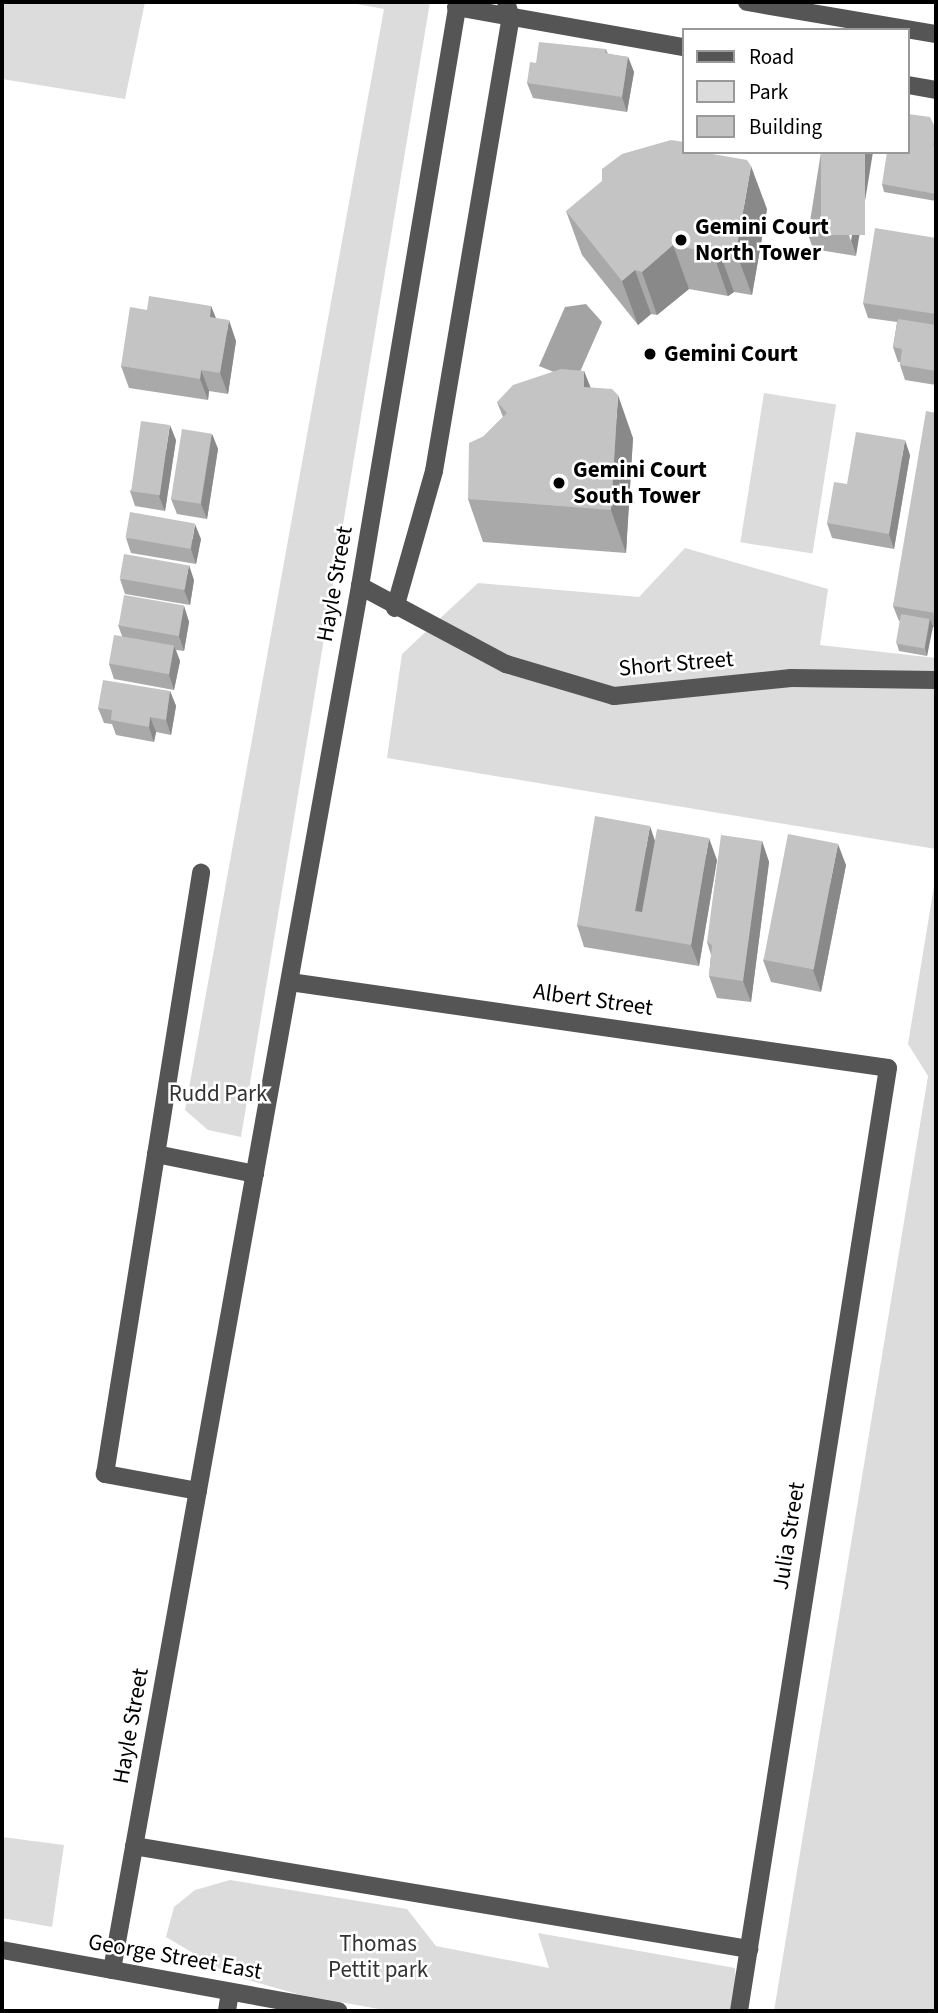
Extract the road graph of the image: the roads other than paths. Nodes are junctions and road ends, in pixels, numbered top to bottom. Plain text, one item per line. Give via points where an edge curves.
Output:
1 (747, 2) edge
2 (457, 4) edge
3 (508, 10) edge
4 (901, 28) edge
5 (910, 30) edge
6 (936, 34) edge
7 (682, 47) edge
8 (910, 85) edge
9 (936, 90) edge
10 (360, 586) junction
11 (395, 608) junction
12 (936, 680) edge
13 (201, 873) dead end
14 (290, 982) junction
15 (888, 1068) joint
16 (156, 1154) junction
17 (255, 1174) junction
18 (198, 1491) junction
19 (134, 1846) junction
20 (749, 1949) junction
21 (2, 1950) edge
22 (111, 1970) junction
23 (230, 1992) junction
24 (227, 2011) edge
25 (339, 2011) edge
26 (739, 2011) edge

1 - 4 street
2 - 3 street
2 - 10 street, Hayle Street
3 - 7 street
3 - 11 street via 434,471
5 - 6 street
8 - 9 street
10 - 11 street, Short Street
10 - 14 street, Hayle Street
11 - 12 street, Short Street via 506,664 614,696 791,678
13 - 16 street
14 - 15 street, Albert Street
14 - 17 street, Hayle Street
15 - 20 street, Julia Street
16 - 17 street
16 - 18 street via 105,1474
17 - 18 street, Hayle Street
18 - 19 street, Hayle Street
19 - 20 street
19 - 22 street, Hayle Street
20 - 26 street, Julia Street
21 - 22 street, George Street East
22 - 23 street, George Street East
23 - 24 street
23 - 25 street, George Street East

